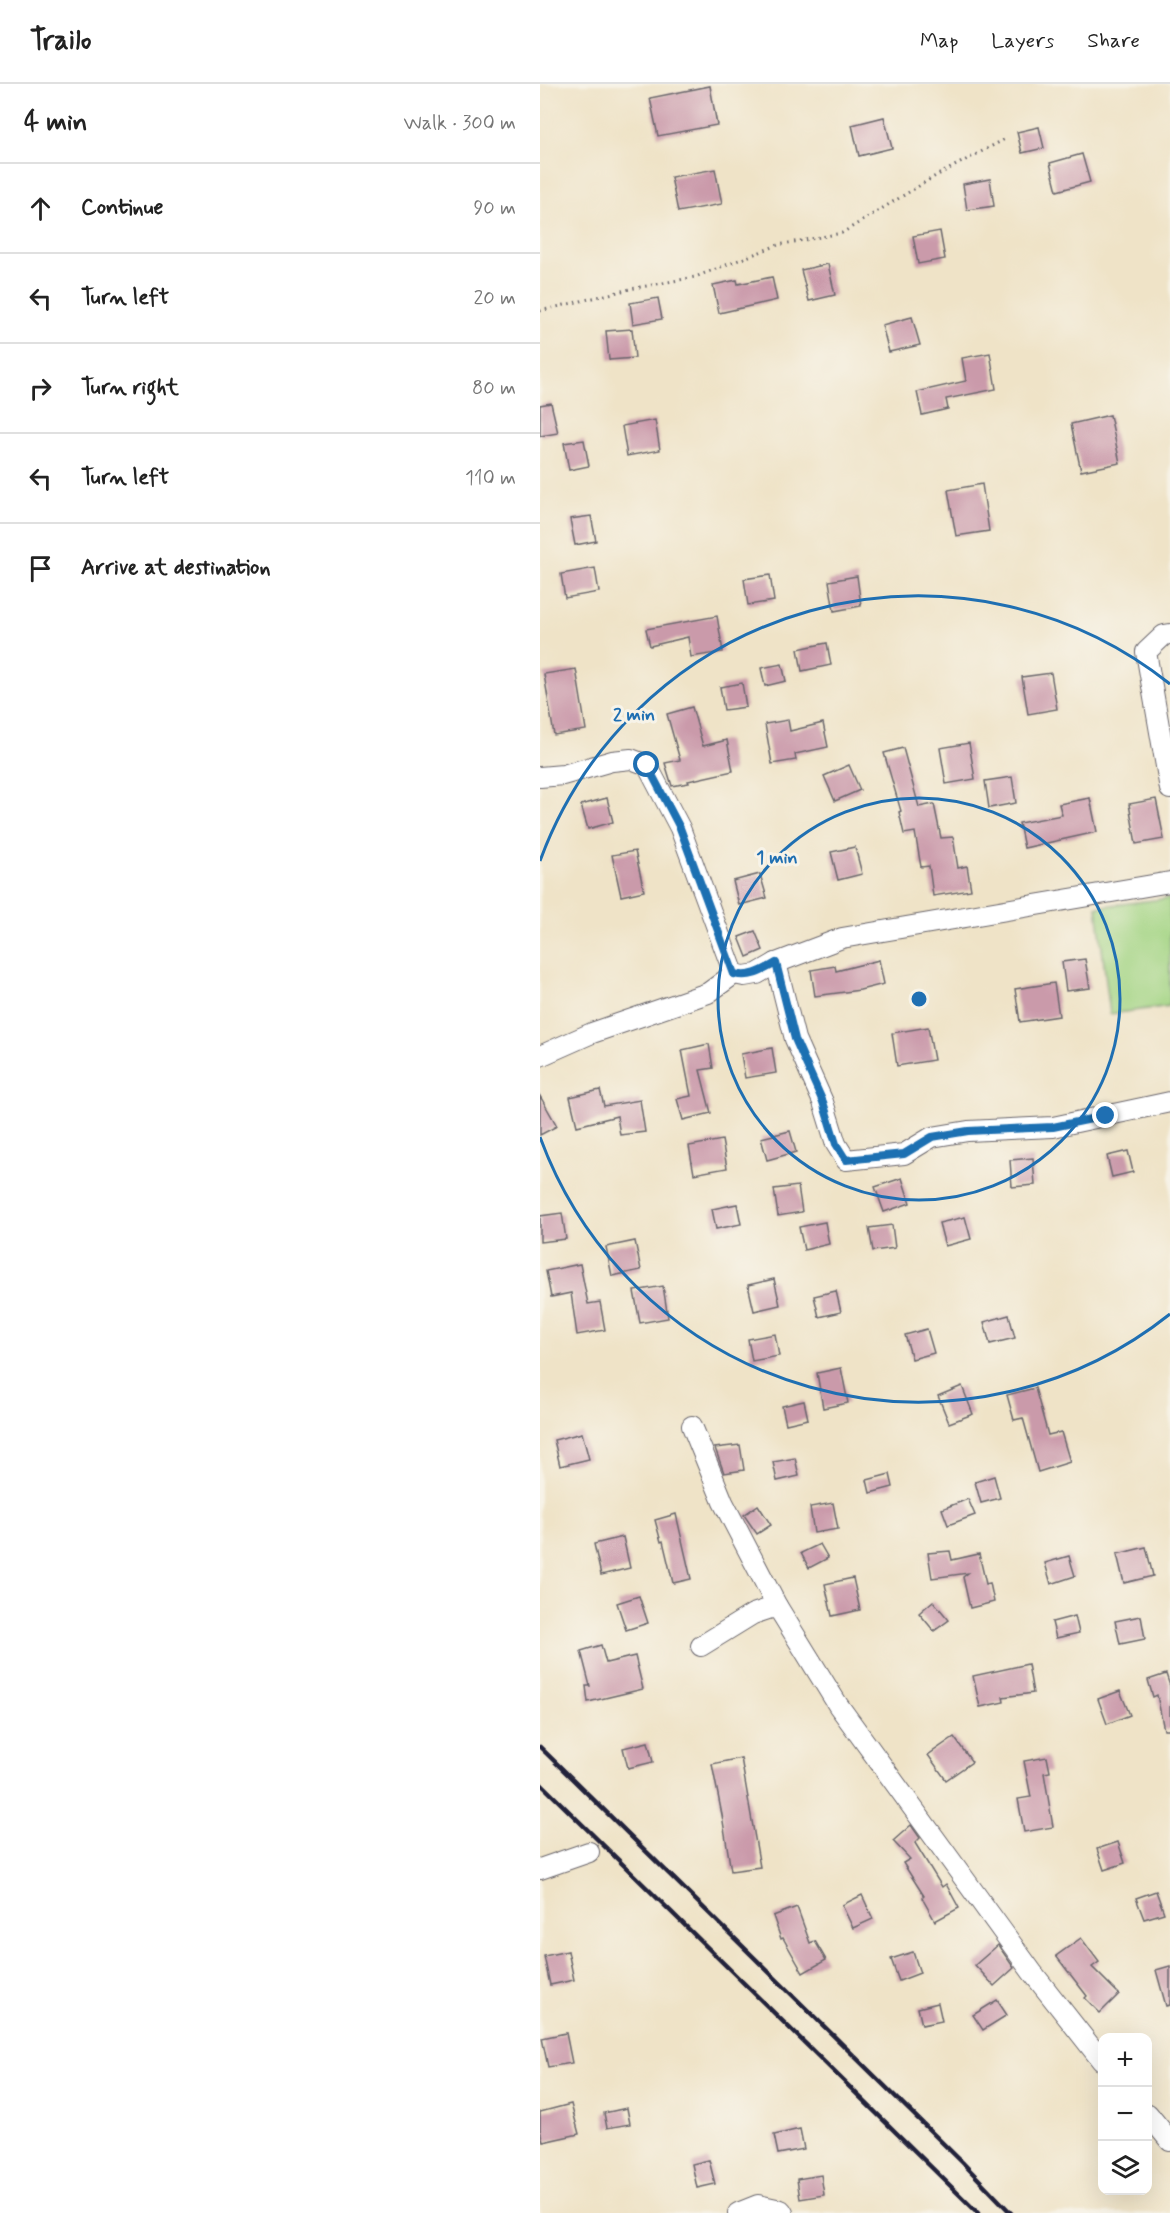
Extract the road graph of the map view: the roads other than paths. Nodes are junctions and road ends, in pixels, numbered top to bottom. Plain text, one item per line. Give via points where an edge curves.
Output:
1 (1170, 634) edge
2 (540, 777) edge
3 (1170, 789) edge
4 (1170, 882) edge
5 (776, 963) junction
6 (734, 974) junction
7 (540, 1056) edge
8 (1170, 1102) edge
9 (692, 1426) dead end
10 (777, 1606) junction
11 (701, 1646) dead end
12 (589, 1852) dead end
13 (540, 1869) edge
14 (1098, 2056) edge
15 (1152, 2119) edge
16 (1170, 2141) edge
17 (738, 2213) edge
18 (783, 2213) edge

1 - 3 street via 1146,652
2 - 6 street via 612,761 632,759 647,765 680,828
4 - 5 street via 842,938
5 - 6 street via 757,974
5 - 8 street via 795,1039 823,1102 836,1144 846,1160 904,1154 932,1137 968,1131 1053,1127
6 - 7 street via 708,993 592,1033
9 - 10 street via 723,1502
10 - 11 street via 753,1614
10 - 14 street via 838,1705 1032,1972
12 - 13 street
15 - 16 street
17 - 18 street via 758,2205

